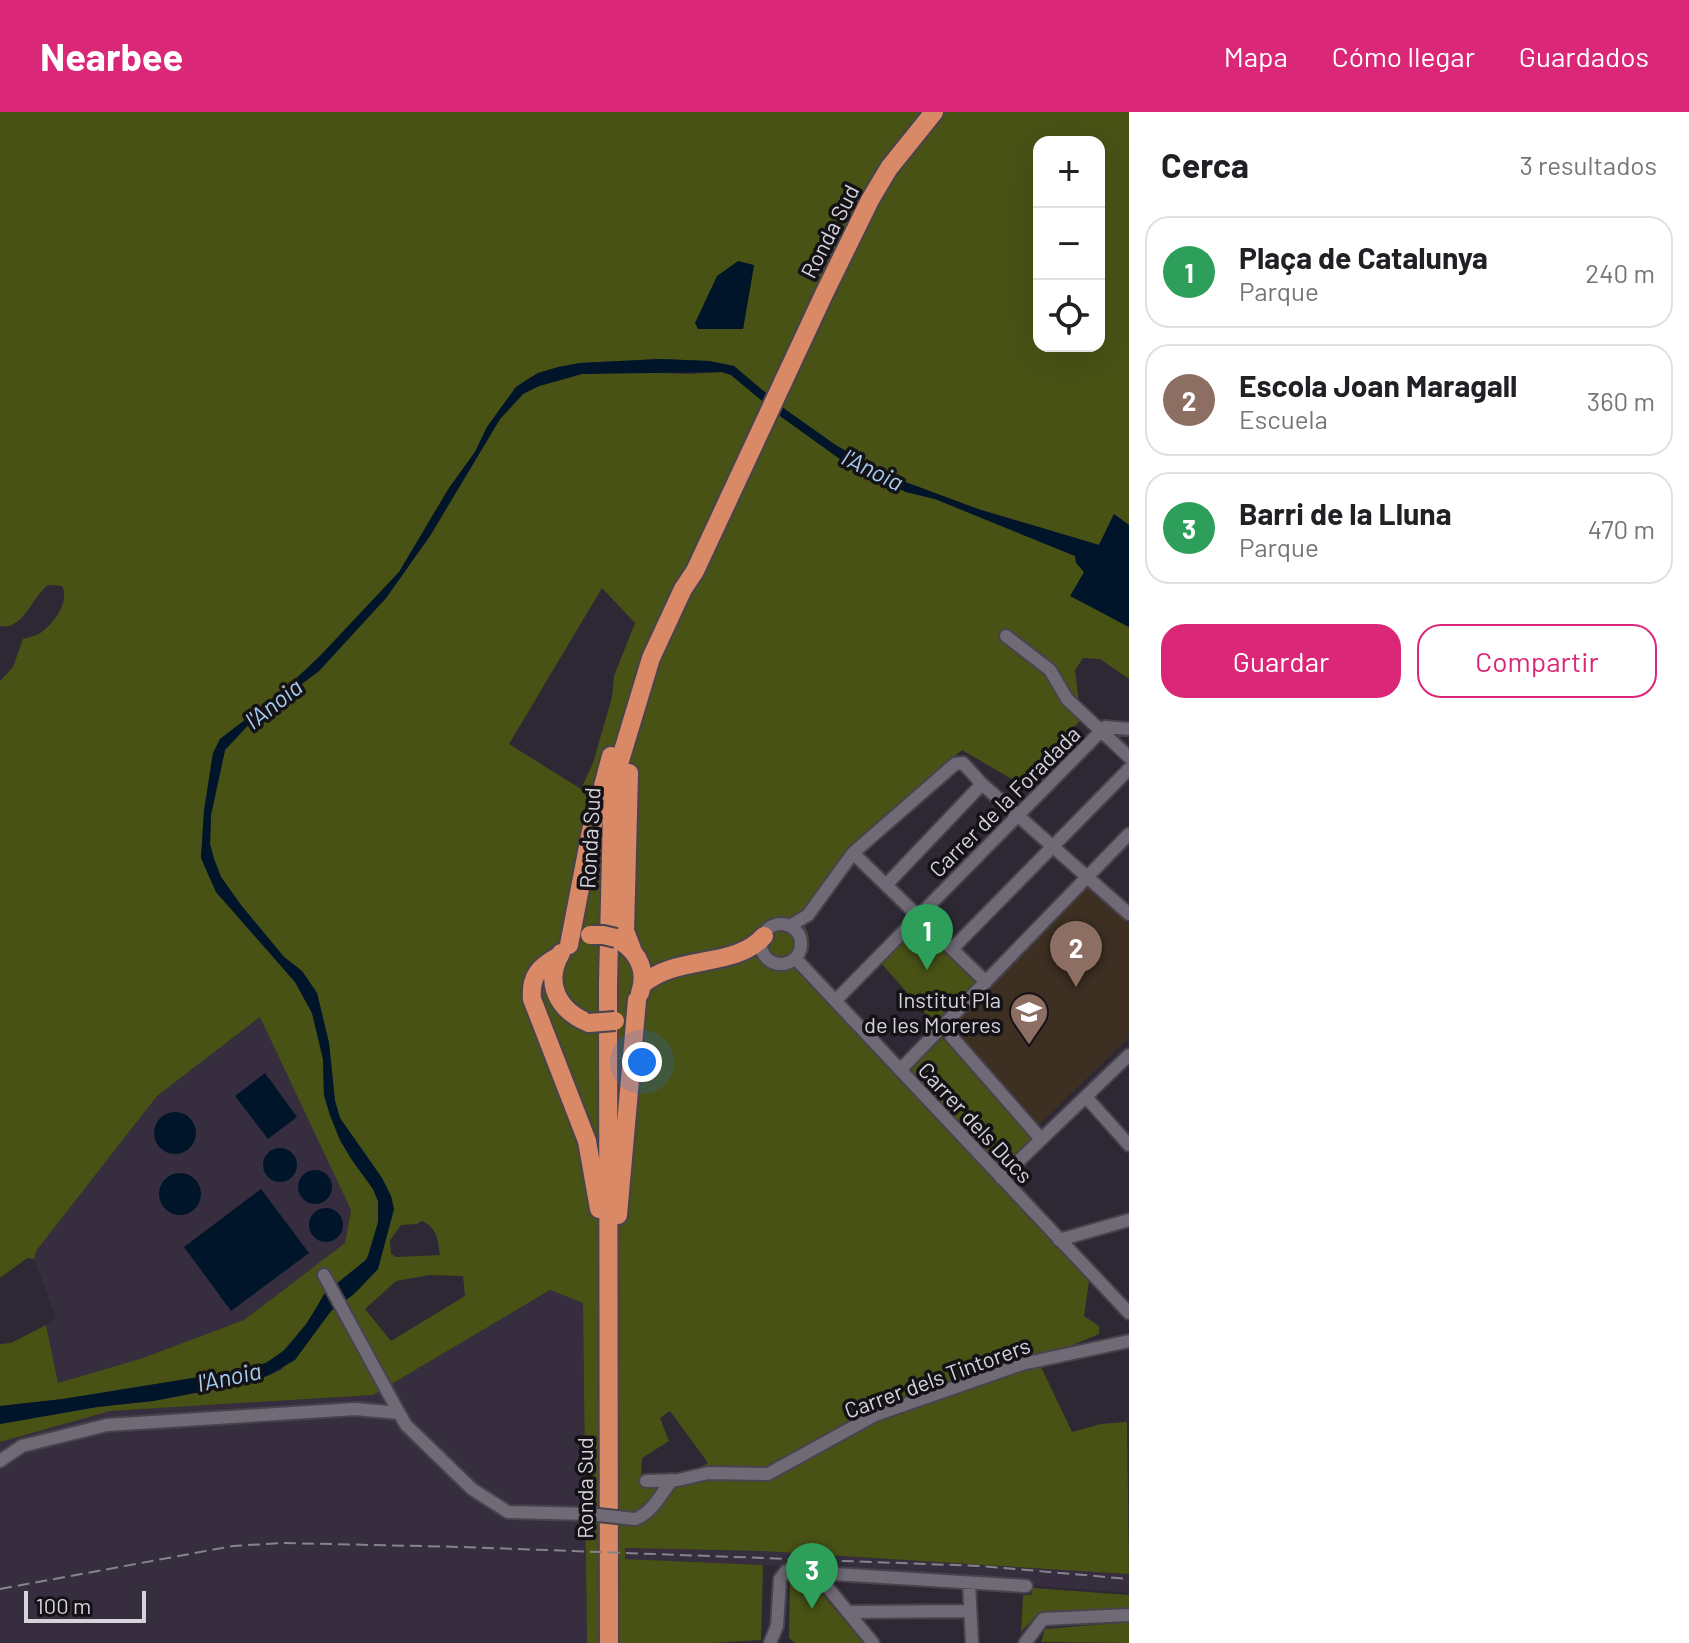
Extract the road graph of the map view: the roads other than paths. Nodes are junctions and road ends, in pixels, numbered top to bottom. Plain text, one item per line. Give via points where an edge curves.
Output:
1 (934, 112) edge
2 (683, 589) junction
3 (1006, 636) dead end
4 (1129, 729) edge
5 (1100, 732) junction
6 (1129, 757) edge
7 (1129, 769) edge
8 (982, 784) junction
9 (1019, 814) junction
10 (1129, 834) edge
11 (1053, 845) junction
12 (853, 853) junction
13 (1086, 877) junction
14 (887, 884) junction
15 (1129, 914) edge
16 (918, 917) junction
17 (790, 926) junction
18 (764, 936) junction
19 (952, 949) junction
20 (564, 950) junction
21 (629, 950) junction
22 (741, 952) junction
23 (766, 956) junction
24 (795, 958) junction
25 (669, 968) junction
26 (986, 982) junction
27 (640, 992) junction
28 (836, 1000) junction
29 (951, 1036) dead end
30 (1129, 1055) edge
31 (900, 1070) junction
32 (1086, 1097) junction
33 (1124, 1129) edge
34 (1041, 1139) junction
35 (1129, 1145) edge
36 (1001, 1178) junction
37 (1129, 1220) edge
38 (1059, 1240) junction
39 (327, 1279) dead end
40 (608, 1293) junction
41 (1129, 1313) edge
42 (1129, 1341) edge
43 (399, 1413) junction
44 (0, 1461) edge
45 (672, 1480) junction
46 (646, 1481) dead end
47 (816, 1573) junction
48 (969, 1583) junction
49 (1026, 1586) dead end
50 (970, 1611) junction
51 (848, 1612) junction
52 (1129, 1615) edge
53 (777, 1626) junction
54 (1033, 1637) edge
55 (609, 1643) edge
56 (770, 1643) edge
57 (782, 1643) edge
58 (873, 1643) edge
59 (972, 1643) edge
60 (1025, 1643) edge

1 - 2 highway, Ronda Sud via 889,168 865,210
2 - 20 highway via 652,640 607,767
2 - 21 highway via 638,717 629,767
2 - 40 highway, Ronda Sud via 632,716 612,814
3 - 5 street via 1050,670 1067,699
4 - 5 street via 1105,727
5 - 6 street
5 - 9 street, Carrer de la Foradada
7 - 11 street
8 - 9 street
8 - 12 street via 963,763 955,764
8 - 14 street
9 - 11 street
9 - 16 street, Carrer de la Foradada
10 - 13 street
11 - 13 street
11 - 19 street
12 - 14 street
12 - 17 street via 808,915
13 - 15 street
13 - 26 street
14 - 16 street
16 - 19 street
16 - 28 street, Carrer de la Foradada
17 - 18 street via 772,926
17 - 24 street via 801,941
18 - 22 highway
18 - 23 street
19 - 26 street
20 - 21 highway, bridge via 590,935 603,935
20 - 27 highway, bridge via 554,973 558,1001 574,1017 589,1023 615,1021
20 - 40 highway via 534,976 532,999 587,1141
21 - 25 highway via 657,968
21 - 27 highway
22 - 23 highway
22 - 25 highway
23 - 24 street via 783,964
24 - 28 street, Carrer dels Ducs
25 - 27 highway
26 - 31 street
27 - 40 highway
28 - 31 street, Carrer dels Ducs
29 - 34 street
30 - 32 street
31 - 36 street, Carrer dels Ducs
32 - 33 street
32 - 34 street
33 - 35 street
34 - 36 street
36 - 38 street, Carrer dels Ducs
37 - 38 street
38 - 41 street, Carrer dels Ducs
39 - 43 street
40 - 55 highway, Ronda Sud
42 - 45 street, Carrer dels Tintorers via 1022,1364 875,1415 768,1474 708,1473
43 - 44 street via 355,1409 107,1425 22,1446
43 - 45 street, bridge via 472,1489 508,1512 635,1519 651,1509
45 - 46 street, Carrer dels Tintorers
47 - 48 street
47 - 51 street
47 - 53 street via 786,1571 780,1579
48 - 49 street
48 - 50 street
50 - 51 street
50 - 59 street
51 - 58 street
52 - 54 street via 1043,1619
53 - 56 street
53 - 57 street
54 - 60 street

